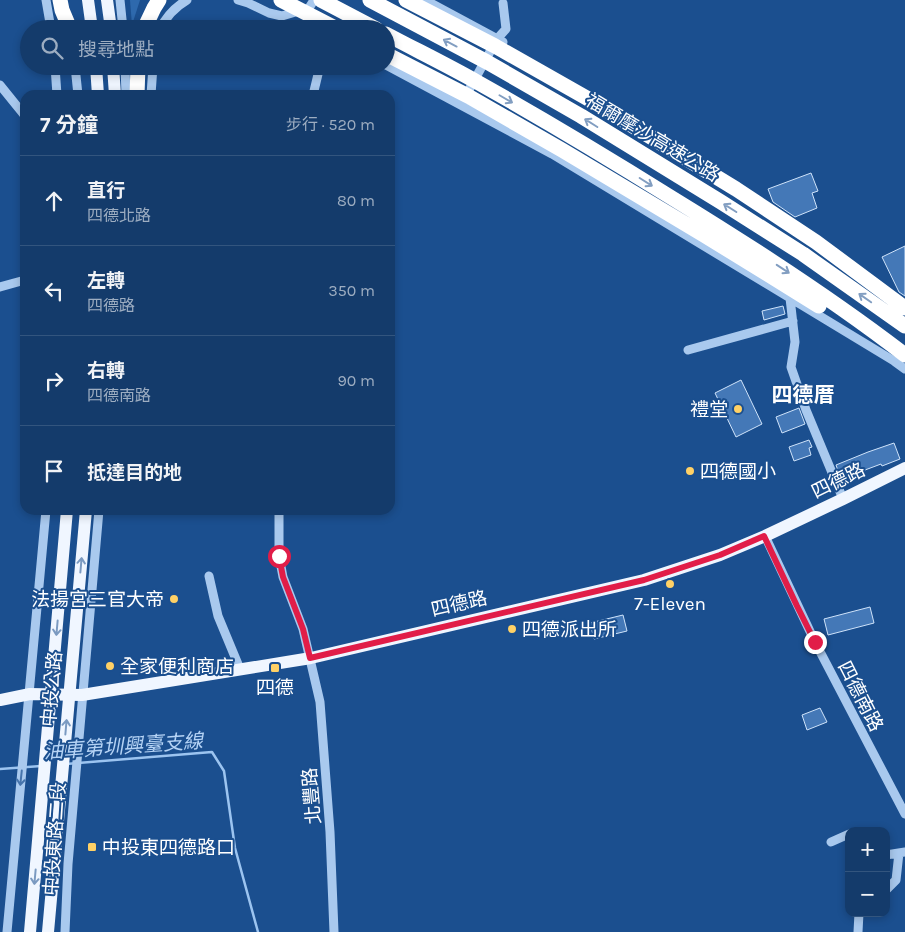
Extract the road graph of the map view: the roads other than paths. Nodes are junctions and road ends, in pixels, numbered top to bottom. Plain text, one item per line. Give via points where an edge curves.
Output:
1 (46, 0) edge
2 (60, 0) edge
3 (67, 0) edge
4 (88, 0) edge
5 (107, 0) edge
6 (120, 0) edge
7 (159, 0) edge
8 (187, 0) edge
9 (238, 0) edge
10 (281, 0) edge
11 (314, 0) edge
12 (321, 0) edge
13 (335, 0) edge
14 (370, 0) edge
15 (406, 0) edge
16 (425, 0) edge
17 (503, 3) dead end
18 (49, 20) edge
19 (66, 20) edge
20 (69, 20) edge
21 (91, 20) edge
22 (110, 20) edge
23 (122, 20) edge
24 (148, 20) edge
25 (165, 20) edge
26 (320, 20) edge
27 (331, 20) edge
28 (359, 20) edge
29 (395, 39) edge
30 (497, 39) junction
31 (395, 59) edge
32 (395, 70) edge
33 (56, 75) edge
34 (76, 75) edge
35 (97, 75) edge
36 (114, 75) edge
37 (125, 75) edge
38 (138, 75) edge
39 (152, 75) edge
40 (318, 75) edge
41 (0, 85) edge
42 (57, 90) edge
43 (77, 90) edge
44 (98, 90) edge
45 (115, 90) edge
46 (126, 90) edge
47 (137, 90) edge
48 (151, 90) edge
49 (314, 90) edge
50 (461, 105) junction
51 (20, 110) edge
52 (20, 281) edge
53 (0, 287) edge
54 (790, 298) junction
55 (905, 304) edge
56 (905, 308) edge
57 (793, 321) junction
58 (905, 326) edge
59 (688, 350) dead end
60 (905, 355) edge
61 (905, 363) edge
62 (905, 369) edge
63 (905, 468) edge
64 (843, 500) junction
65 (46, 515) edge
66 (67, 515) edge
67 (86, 515) edge
68 (99, 515) edge
69 (279, 515) edge
70 (764, 536) junction
71 (209, 576) dead end
72 (310, 658) junction
73 (240, 669) junction
74 (30, 694) junction
75 (82, 695) junction
76 (0, 700) edge
77 (905, 813) edge
78 (845, 836) edge
79 (831, 842) dead end
80 (902, 852) edge
81 (890, 886) edge
82 (859, 917) edge
83 (7, 932) edge
84 (30, 932) edge
85 (48, 932) edge
86 (65, 932) edge
87 (334, 932) edge
88 (858, 932) edge

1 - 18 street
2 - 19 highway
3 - 20 street
4 - 21 main road
5 - 22 main road
6 - 23 street
7 - 24 highway
8 - 25 street
9 - 11 street via 282,16 309,8
10 - 26 highway, bridge
12 - 28 highway, bridge
13 - 27 street
58 -> 14 highway, 福爾摩沙高速公路, bridge via 803,254 581,116
15 - 56 highway, bridge via 592,101 736,189 816,242
16 - 30 street
17 - 30 street via 506,29
29 -> 60 highway, bridge via 570,135 788,272
30 - 50 street
30 - 55 street via 766,202
31 - 61 highway, bridge via 562,150 782,282
32 - 50 street
33 - 42 street
34 - 43 street
35 - 44 main road
36 - 45 main road
37 - 46 street
38 - 47 highway
39 - 48 street
40 - 49 street
41 - 51 street
50 - 54 street via 552,154
52 - 53 street
54 - 57 street
54 - 62 street
57 - 59 street
57 - 64 street via 795,342 791,367
63 - 64 main road, 四德路
64 - 70 main road, 四德路
65 - 74 street
66 -> 84 main road, 中投公路, bridge
85 -> 67 main road, 中投公路, bridge
68 - 75 street, 中投東路二段
69 - 72 street, 北豐路 via 279,556 283,577 303,629
70 - 72 main road, 四德路 via 720,555 644,580
70 - 77 street, 四德南路 via 810,633
71 - 73 street via 218,616
72 - 73 main road, 四德路
72 - 87 street, 北豐路 via 320,711
73 - 75 main road, 四德路
74 - 75 main road, 四德路
74 - 76 main road, 四德路
74 -> 83 street
75 - 86 street, 中投東路二段
78 - 79 street
80 - 81 street via 896,880
82 - 88 street

